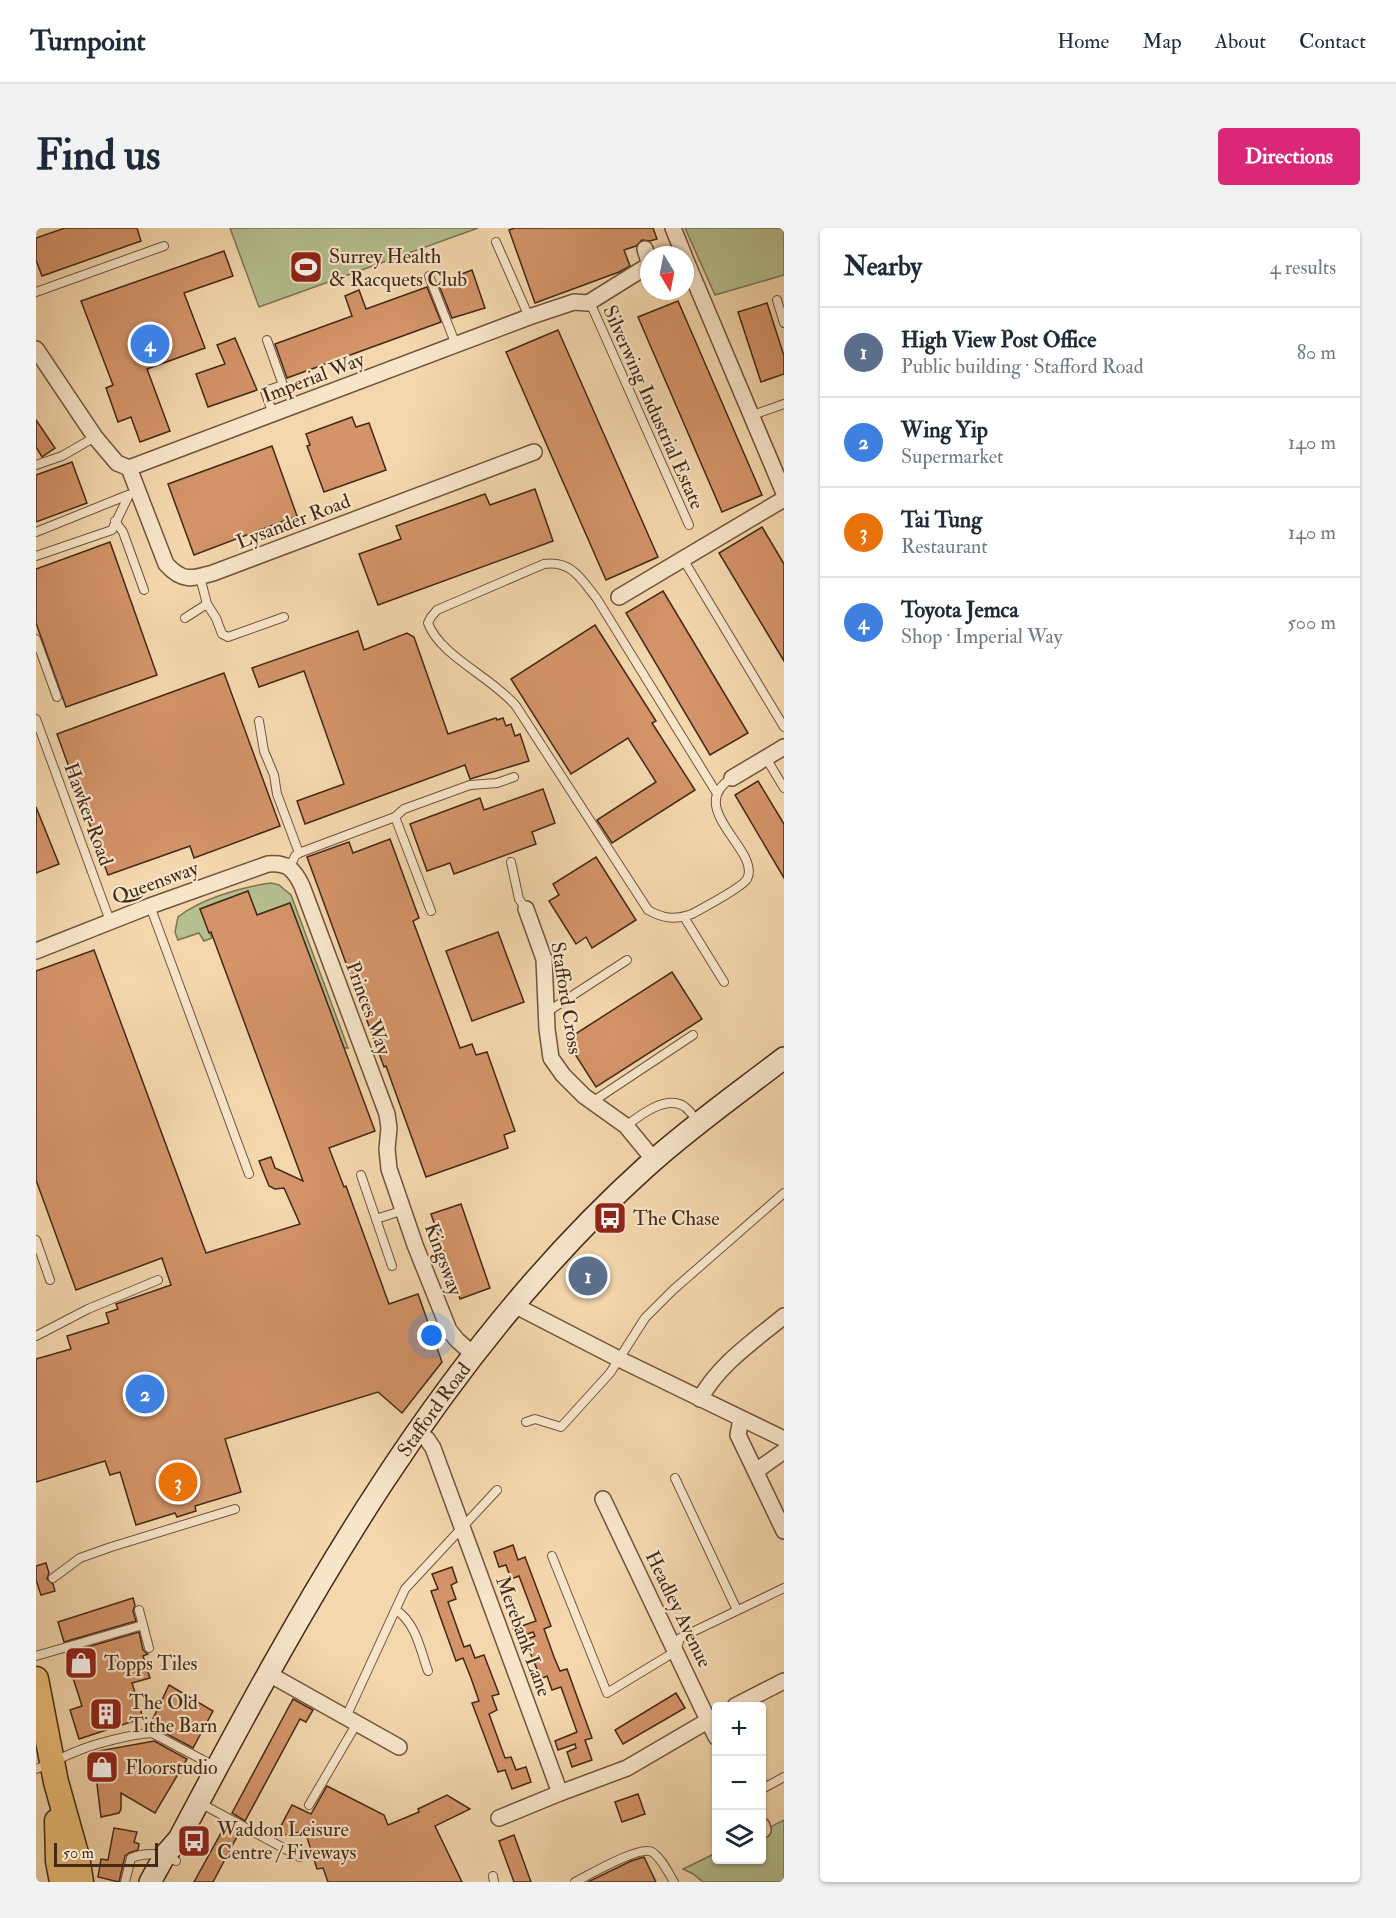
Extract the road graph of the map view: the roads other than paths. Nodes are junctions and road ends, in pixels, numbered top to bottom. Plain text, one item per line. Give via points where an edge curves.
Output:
1 (673, 228) edge
2 (496, 242) dead end
3 (164, 246) dead end
4 (681, 246) edge
5 (640, 265) edge
6 (429, 276) dead end
7 (694, 277) edge
8 (36, 292) edge
9 (777, 300) dead end
10 (588, 303) junction
11 (529, 317) junction
12 (784, 323) edge
13 (267, 340) dead end
14 (456, 345) junction
15 (36, 349) edge
16 (784, 404) edge
17 (273, 414) junction
18 (753, 415) junction
19 (95, 437) junction
20 (534, 452) dead end
21 (36, 465) edge
22 (129, 468) junction
23 (784, 493) edge
24 (134, 494) junction
25 (784, 499) edge
26 (115, 521) junction
27 (688, 525) dead end
28 (36, 532) edge
29 (36, 556) edge
30 (683, 559) junction
31 (200, 577) junction
32 (144, 590) dead end
33 (619, 597) dead end
34 (207, 604) junction
35 (284, 617) dead end
36 (185, 618) dead end
37 (36, 639) edge
38 (57, 697) dead end
39 (259, 721) dead end
40 (37, 724) edge
41 (784, 728) edge
42 (784, 747) edge
43 (766, 758) junction
44 (514, 777) dead end
45 (732, 778) joint
46 (784, 788) edge
47 (717, 792) junction
48 (395, 816) junction
49 (299, 853) junction
50 (510, 862) dead end
51 (290, 867) junction
52 (150, 906) junction
53 (526, 909) joint
54 (431, 911) dead end
55 (684, 917) junction
56 (110, 921) junction
57 (36, 951) edge
58 (627, 960) dead end
59 (724, 982) dead end
60 (547, 1012) junction
61 (693, 1035) dead end
62 (784, 1058) edge
63 (592, 1102) junction
64 (699, 1123) junction
65 (626, 1126) junction
66 (654, 1160) junction
67 (389, 1169) joint
68 (249, 1174) dead end
69 (361, 1175) dead end
70 (784, 1193) edge
71 (404, 1210) junction
72 (376, 1219) junction
73 (36, 1240) edge
74 (392, 1266) dead end
75 (50, 1280) dead end
76 (158, 1281) dead end
77 (514, 1305) junction
78 (784, 1316) edge
79 (36, 1336) edge
80 (474, 1355) junction
81 (619, 1359) junction
82 (700, 1399) junction
83 (741, 1419) junction
84 (526, 1422) dead end
85 (417, 1431) junction
86 (784, 1439) edge
87 (784, 1451) edge
88 (756, 1471) junction
89 (675, 1478) dead end
90 (497, 1490) dead end
91 (603, 1499) dead end
92 (235, 1509) dead end
93 (461, 1527) junction
94 (784, 1531) edge
95 (552, 1556) dead end
96 (53, 1578) dead end
97 (784, 1588) edge
98 (140, 1610) dead end
99 (396, 1610) junction
100 (737, 1610) junction
101 (143, 1625) junction
102 (149, 1648) dead end
103 (676, 1652) junction
104 (36, 1656) edge
105 (428, 1671) dead end
106 (269, 1674) junction
107 (36, 1678) edge
108 (784, 1682) edge
109 (745, 1702) edge
110 (712, 1716) edge
111 (712, 1719) edge
112 (351, 1720) junction
113 (399, 1747) dead end
114 (218, 1768) junction
115 (48, 1772) edge
116 (784, 1777) edge
117 (766, 1787) edge
118 (560, 1793) junction
119 (199, 1802) junction
120 (309, 1805) dead end
121 (499, 1818) dead end
122 (173, 1852) junction
123 (300, 1857) dead end
124 (62, 1882) edge
125 (81, 1882) edge
126 (125, 1882) edge
127 (150, 1882) edge
128 (164, 1882) edge
129 (575, 1882) edge
130 (674, 1882) edge

1 - 4 street
2 - 11 lane
3 - 8 lane
5 - 10 street, Imperial Way
6 - 14 lane
7 - 18 street
9 - 12 lane
10 - 11 street, Imperial Way via 574,302
10 - 27 lane, Silverwing Industrial Estate
11 - 14 street, Imperial Way
13 - 17 lane via 283,385 265,391
14 - 17 street, Imperial Way
15 - 19 street
16 - 18 lane
17 - 22 street, Imperial Way
18 - 23 street
19 - 21 lane via 62,456
19 - 22 street via 117,463
20 - 31 street, Lysander Road
22 - 24 street
24 - 26 lane
24 - 28 lane
24 - 31 street via 166,564 175,574
25 - 30 street
26 - 29 lane via 112,530
26 - 32 lane via 123,532
30 - 33 street
30 - 41 lane
31 - 34 lane
34 - 35 lane via 222,634 228,637
34 - 36 lane
37 - 38 lane
39 - 49 lane via 277,794
40 - 56 lane, Hawker Road
42 - 43 street
43 - 45 street
43 - 46 lane
44 - 48 lane via 470,785 404,809
45 - 47 lane
47 - 55 lane via 720,820 748,862 750,872 746,882
47 - 55 lane via 597,599 574,571 557,562 544,564 437,610 431,617 428,623 436,639 505,692 516,706 648,910 672,919
48 - 49 lane
48 - 54 lane
49 - 51 lane
50 - 53 lane via 519,899
51 - 52 street, Queensway via 268,864
51 - 67 street, Princes Way via 302,886 387,1114
52 - 56 street, Queensway
52 - 68 lane
53 - 60 street, Stafford Cross via 544,959
55 - 59 lane
56 - 57 street, Queensway
58 - 60 lane
60 - 63 street, Stafford Cross via 551,1058
61 - 63 lane
62 - 64 main road, Stafford Road
63 - 65 street, Stafford Cross
64 - 65 lane via 685,1107 667,1104
64 - 66 main road, Stafford Road
65 - 66 street, Stafford Cross
66 - 77 main road, Stafford Road
67 - 71 street, Kingsway
69 - 72 lane
70 - 81 lane via 645,1318
71 - 72 lane
71 - 80 street, Kingsway via 444,1318 457,1340
72 - 74 lane
73 - 75 lane
76 - 79 lane via 88,1309
77 - 80 main road, Stafford Road
77 - 81 street
78 - 82 street via 726,1364
80 - 85 main road, Stafford Road
81 - 82 street
81 - 84 lane via 561,1427 535,1419
82 - 83 street
83 - 86 street
83 - 88 street via 738,1435
85 - 93 street, Merebank Lane via 433,1448
85 - 106 main road, Stafford Road
87 - 88 street
88 - 94 street
89 - 100 lane
90 - 93 lane
91 - 103 street, Headley Avenue
92 - 96 lane via 111,1546 81,1558
93 - 99 lane via 405,1589
93 - 118 street, Merebank Lane
95 - 103 lane via 608,1693
97 - 100 lane
98 - 101 lane
99 - 105 lane via 412,1626
99 - 112 lane
100 - 103 lane via 680,1638
101 - 102 lane
101 - 104 lane
103 - 110 street, Headley Avenue
106 - 112 street
106 - 114 main road, Stafford Road
107 - 115 highway
108 - 109 street
111 - 118 street via 627,1768
112 - 113 street
112 - 120 lane
114 - 115 lane via 152,1733 141,1733 75,1752
114 - 119 main road, Stafford Road
115 - 124 highway
115 - 125 highway via 77,1857
116 - 117 lane
118 - 121 street
119 - 122 main road, Stafford Road
119 - 123 lane
122 - 126 lane via 131,1858
122 - 127 main road, Stafford Road
122 - 128 main road, Stafford Road
129 - 130 lane via 646,1850 654,1852

